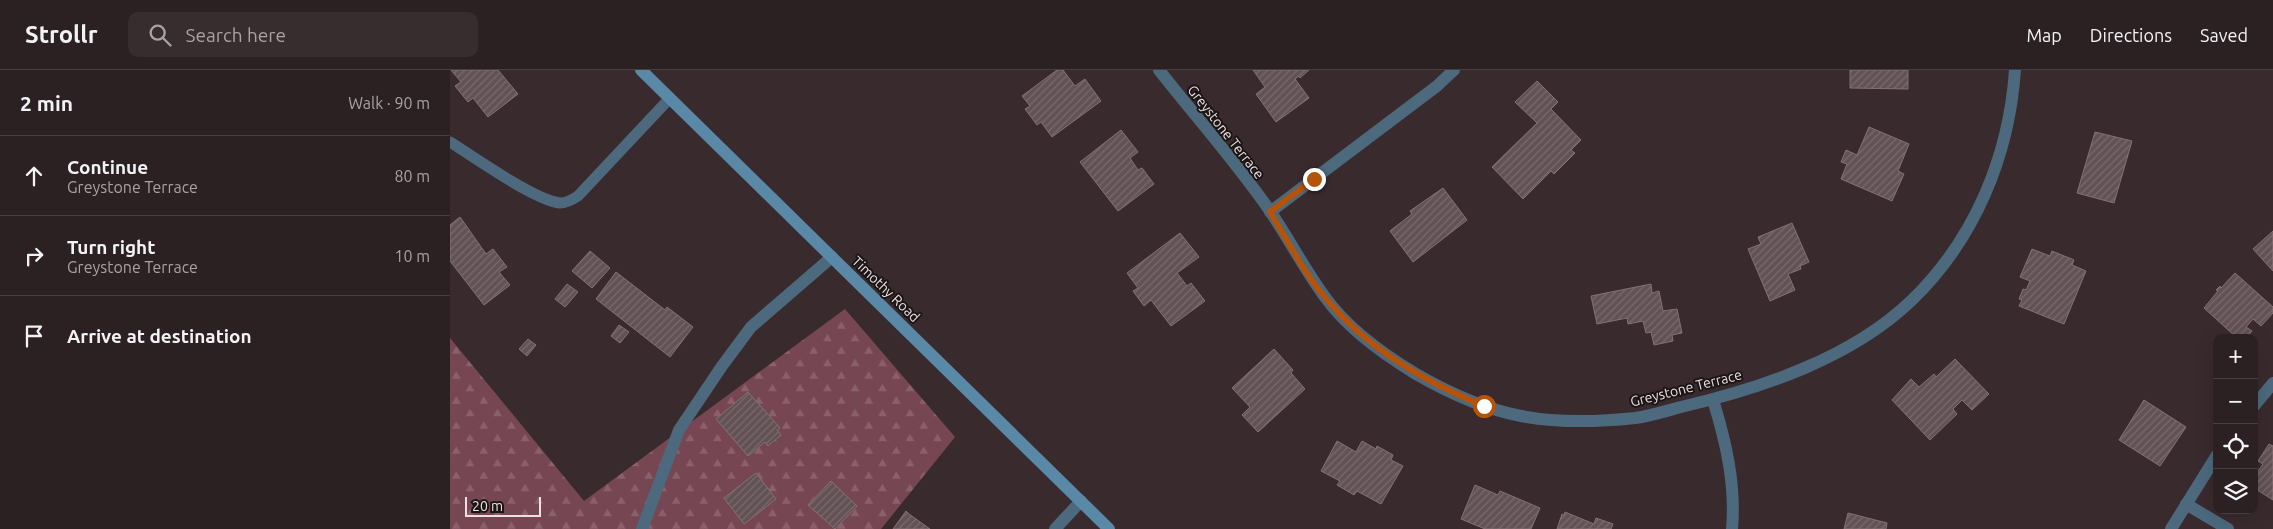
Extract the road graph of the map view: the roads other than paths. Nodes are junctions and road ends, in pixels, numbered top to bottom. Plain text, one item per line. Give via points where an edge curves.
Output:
1 (641, 70) edge
2 (1159, 70) edge
3 (1454, 70) edge
4 (2015, 70) edge
5 (670, 98) junction
6 (450, 142) edge
7 (1270, 212) junction
8 (832, 257) junction
9 (2273, 383) edge
10 (1713, 400) junction
11 (2258, 401) edge
12 (2213, 461) edge
13 (1081, 501) junction
14 (2186, 504) junction
15 (642, 529) edge
16 (1055, 529) edge
17 (1109, 529) edge
18 (1732, 529) edge
19 (2171, 529) edge
20 (2228, 529) edge

1 - 5 main road, Timothy Road
2 - 7 street, Greystone Terrace
3 - 7 street
4 - 10 street, Greystone Terrace via 2005,141 1993,177 1958,245 1912,300 1879,327 1848,346 1779,378
5 - 6 lane via 578,196 568,202 558,203 537,194
5 - 8 main road, Timothy Road
7 - 10 street, Greystone Terrace via 1327,300 1353,328 1407,368 1484,406 1521,416 1559,420 1638,418
8 - 13 main road, Timothy Road
8 - 15 street via 751,327 722,366 679,430
9 - 11 street
10 - 18 street via 1725,438 1731,480
12 - 14 street
13 - 16 street
13 - 17 main road, Timothy Road
14 - 19 street
14 - 20 street

